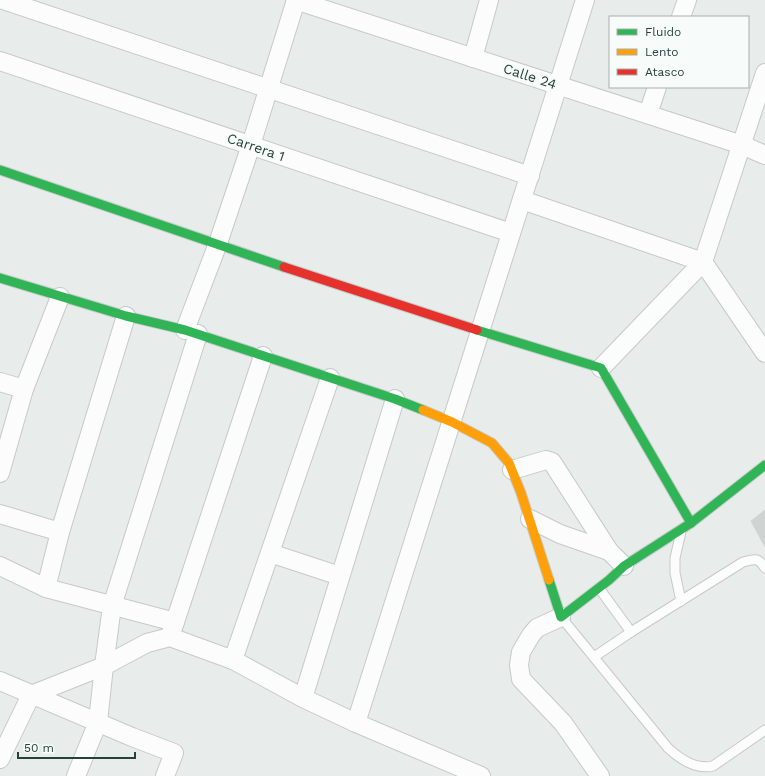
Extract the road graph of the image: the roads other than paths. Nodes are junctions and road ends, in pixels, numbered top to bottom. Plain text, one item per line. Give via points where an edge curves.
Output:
1 (4, 0) edge
2 (296, 0) edge
3 (489, 0) edge
4 (585, 0) edge
5 (687, 0) edge
6 (681, 16) edge
7 (473, 58) junction
8 (0, 61) edge
9 (765, 73) edge
10 (558, 85) junction
11 (657, 88) edge
12 (268, 89) junction
13 (648, 114) junction
14 (251, 145) junction
15 (742, 145) junction
16 (765, 155) edge
17 (0, 170) edge
18 (530, 176) junction
19 (522, 200) junction
20 (512, 232) junction
21 (217, 246) junction
22 (703, 262) junction
23 (0, 278) edge
24 (60, 297) junction
25 (126, 316) junction
26 (191, 332) junction
27 (480, 332) junction
28 (765, 353) edge
29 (263, 356) junction
30 (601, 368) junction
31 (330, 378) junction
32 (0, 382) edge
33 (24, 389) junction
34 (395, 399) junction
35 (452, 422) junction
36 (765, 465) edge
37 (512, 470) junction
38 (0, 473) edge
39 (0, 514) edge
40 (530, 519) junction
41 (691, 523) junction
42 (682, 529) junction
43 (60, 532) junction
44 (609, 551) junction
45 (270, 552) junction
46 (0, 566) edge
47 (624, 566) junction
48 (765, 568) edge
49 (340, 576) junction
50 (46, 588) junction
51 (599, 588) junction
52 (681, 601) junction
53 (112, 606) junction
54 (561, 618) junction
55 (172, 629) junction
56 (631, 632) junction
57 (594, 657) junction
58 (233, 660) junction
59 (104, 666) junction
60 (0, 681) edge
61 (31, 695) junction
62 (303, 698) junction
63 (98, 722) junction
64 (356, 723) junction
65 (765, 730) edge
66 (0, 759) edge
67 (76, 776) edge
68 (165, 776) edge
69 (480, 776) edge
70 (600, 776) edge

1 - 12 street
2 - 7 street, Calle 24
2 - 12 street
3 - 7 street
4 - 10 street
5 - 6 street
7 - 10 street, Calle 24
8 - 14 street, Carrera 1
9 - 15 street
10 - 13 street, Calle 24
10 - 18 street
11 - 13 street
12 - 14 street
12 - 18 street
13 - 15 street, Calle 24
14 - 20 street, Carrera 1
14 - 21 street
15 - 16 street, Calle 24
15 - 22 street
17 - 21 street
18 - 19 street
19 - 20 street
19 - 22 street
20 - 27 street
21 - 26 street
21 - 27 street
22 - 28 street
22 - 30 street
23 - 24 street
24 - 25 street
24 - 33 street
25 - 26 street
25 - 43 street
26 - 29 street
26 - 53 street
27 - 30 street
27 - 35 street
29 - 31 street
29 - 55 street
30 - 41 street
31 - 34 street
31 - 45 street
32 - 33 street
33 - 38 street
34 - 35 street
34 - 49 street
35 - 37 street via 492,442
35 - 64 street
36 - 41 street
37 - 40 street
37 - 44 street via 546,460 552,462
39 - 43 street
40 - 44 street via 560,534
40 - 54 street
41 - 42 street
42 - 47 street
42 - 52 lane via 675,558 675,573
43 - 50 street
44 - 47 street
45 - 49 street
45 - 58 street
46 - 50 street
47 - 51 street
48 - 52 lane via 756,559 743,562
49 - 62 street
50 - 53 street
51 - 54 street
51 - 56 lane
52 - 56 lane
53 - 55 street
53 - 59 street
54 - 57 lane
54 - 70 street via 537,628 531,635 521,652 521,679 563,723
55 - 58 street
55 - 59 street
56 - 57 lane
57 - 65 lane via 668,748 690,763 704,768 713,766
58 - 62 street
59 - 61 street
59 - 63 street
60 - 61 street
61 - 63 street
61 - 66 street
62 - 64 street
63 - 67 street
63 - 68 street via 174,753
64 - 69 street

